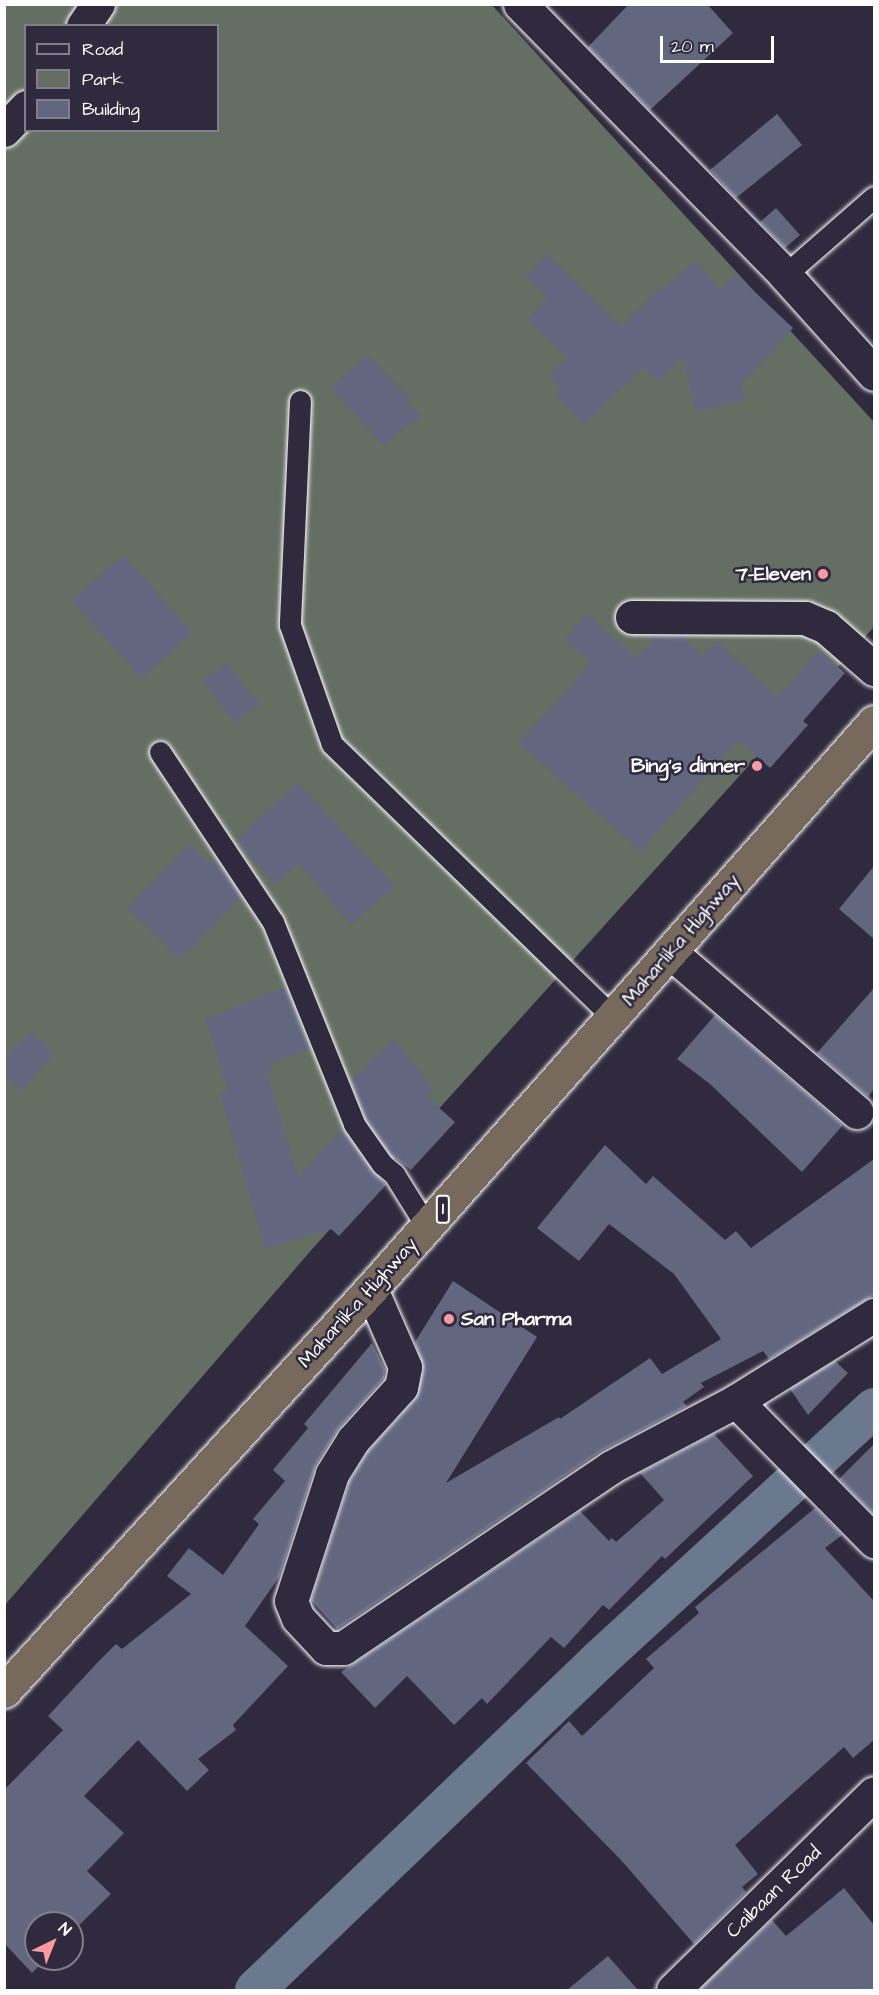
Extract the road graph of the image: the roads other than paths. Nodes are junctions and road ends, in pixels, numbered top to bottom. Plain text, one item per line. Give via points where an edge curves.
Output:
1 (98, 4) edge
2 (520, 4) edge
3 (84, 24) edge
4 (24, 109) edge
5 (4, 130) edge
6 (874, 197) edge
7 (785, 275) junction
8 (874, 374) edge
9 (300, 401) dead end
10 (632, 617) dead end
11 (874, 669) edge
12 (874, 722) edge
13 (160, 752) dead end
14 (670, 952) junction
15 (613, 1017) junction
16 (857, 1112) dead end
17 (427, 1227) junction
18 (371, 1289) junction
19 (874, 1315) edge
20 (736, 1401) junction
21 (871, 1530) edge
22 (4, 1691) edge
23 (874, 1793) edge
24 (673, 1990) edge

1 - 3 street
2 - 7 street
4 - 5 street
6 - 7 lane
7 - 8 street
9 - 15 lane via 290,625 332,744
10 - 11 street via 805,618 826,627
12 - 14 highway, Maharlika Highway / 1
13 - 17 lane via 273,922 354,1124 394,1174
14 - 15 highway, Maharlika Highway / 1
14 - 16 street
15 - 17 highway, Maharlika Highway / 1
17 - 18 highway, Maharlika Highway / 1
18 - 20 street via 405,1367 401,1387 353,1440 332,1473 291,1600 298,1618 326,1648 343,1648 611,1467
18 - 22 highway, Maharlika Highway / 1
19 - 20 street
20 - 21 street via 807,1473
23 - 24 street, Caibaan Road

